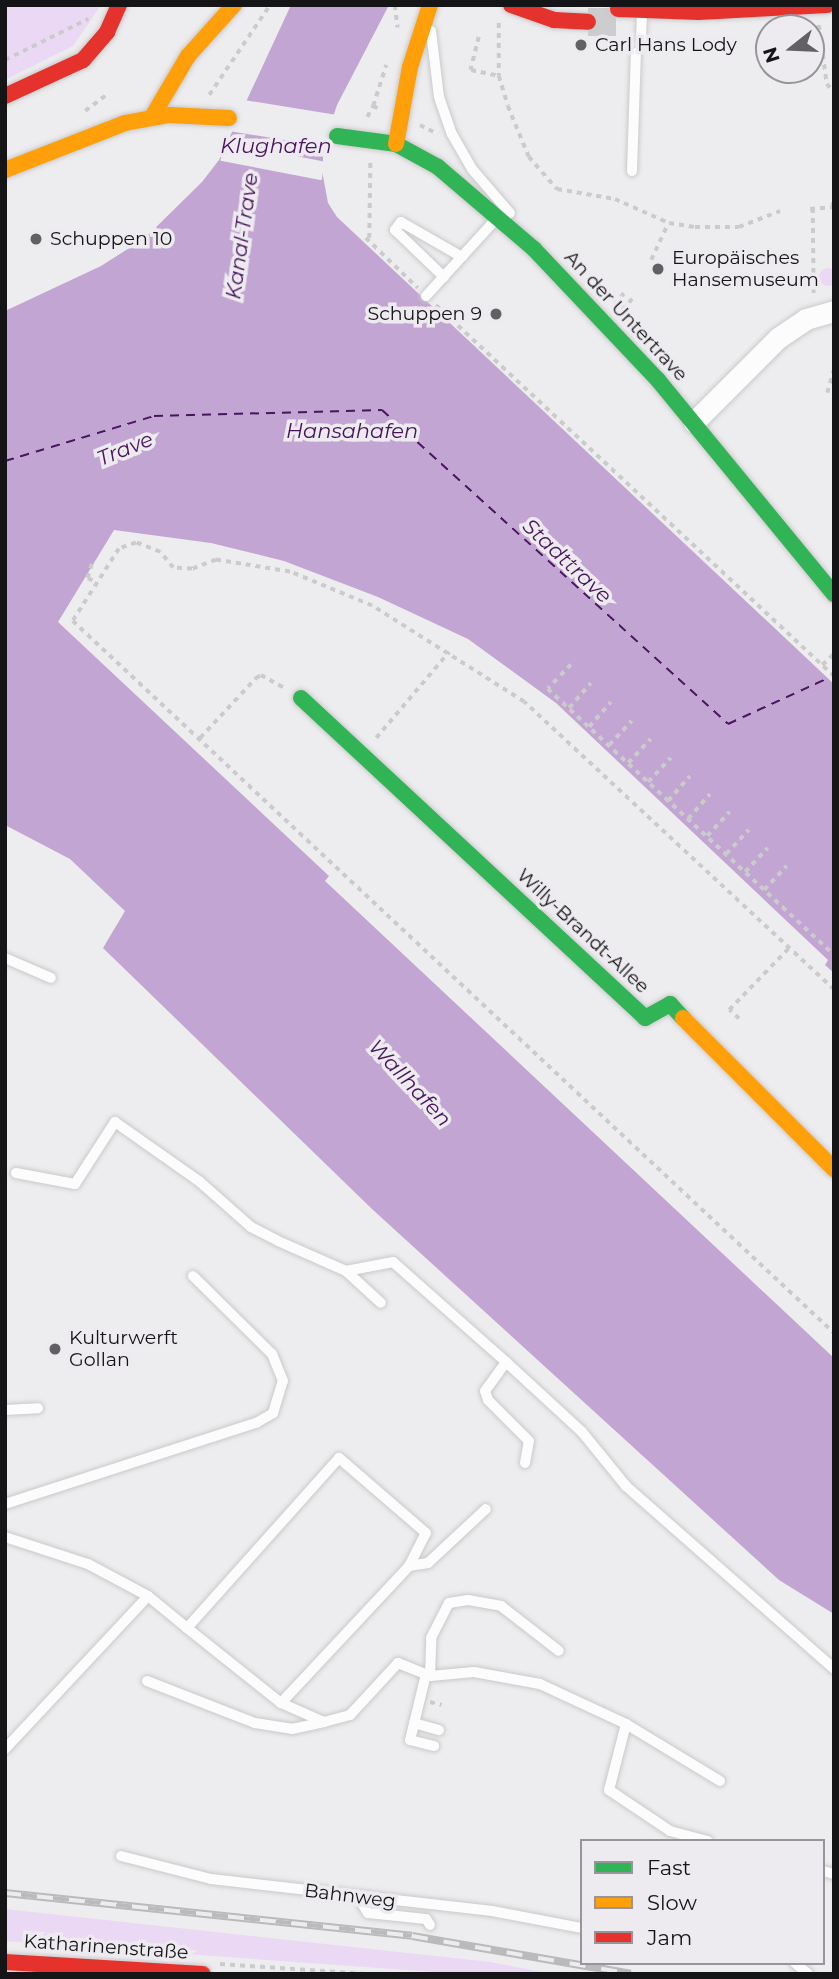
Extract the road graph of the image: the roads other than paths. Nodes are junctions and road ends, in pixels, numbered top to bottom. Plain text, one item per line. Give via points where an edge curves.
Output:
1 (120, 5) edge
2 (233, 5) edge
3 (511, 5) edge
4 (827, 5) edge
5 (816, 6) edge
6 (642, 8) edge
7 (429, 9) edge
8 (619, 15) tunnel mouth
9 (589, 16) tunnel mouth
10 (641, 40) dead end
11 (636, 53) dead end
12 (5, 96) edge
13 (152, 117) junction
14 (229, 118) dead end
15 (337, 136) dead end
16 (396, 144) junction
17 (5, 170) edge
18 (632, 170) dead end
19 (477, 174) junction
20 (469, 185) dead end
21 (497, 218) junction
22 (524, 240) junction
23 (462, 257) junction
24 (444, 277) junction
25 (426, 296) road end
26 (834, 311) edge
27 (694, 422) junction
28 (834, 594) edge
29 (301, 698) dead end
30 (5, 958) edge
31 (51, 978) dead end
32 (834, 1169) edge
33 (16, 1173) dead end
34 (346, 1271) junction
35 (193, 1276) dead end
36 (381, 1303) dead end
37 (506, 1362) junction
38 (38, 1408) dead end
39 (5, 1410) edge
40 (525, 1462) dead end
41 (5, 1504) edge
42 (486, 1509) dead end
43 (5, 1537) edge
44 (409, 1566) junction
45 (148, 1595) junction
46 (187, 1628) junction
47 (559, 1651) dead end
48 (834, 1669) edge
49 (428, 1675) junction
50 (147, 1681) dead end
51 (281, 1703) junction
52 (324, 1722) junction
53 (414, 1723) junction
54 (626, 1724) junction
55 (439, 1730) dead end
56 (434, 1746) dead end
57 (5, 1749) edge
58 (720, 1781) dead end
59 (700, 1839) edge
60 (121, 1856) dead end
61 (358, 1897) junction
62 (430, 1925) dead end
63 (580, 1928) edge
64 (5, 1962) edge
65 (204, 1974) edge

1 - 12 street via 107,32 83,60
2 - 13 street via 188,56
3 - 9 street via 554,20
4 - 5 street
5 - 6 street
6 - 8 street
6 - 10 lane
7 - 16 street
7 - 19 lane via 439,97 452,134
11 - 18 lane
13 - 14 street
13 - 17 street via 78,138
15 - 16 street, An der Untertrave
16 - 21 street, An der Untertrave via 438,167
19 - 20 lane
19 - 22 lane via 514,218
21 - 22 street, An der Untertrave
21 - 23 lane
22 - 27 street, An der Untertrave
23 - 24 lane
23 - 24 lane via 401,222 394,230
24 - 25 lane
26 - 27 street via 806,319 778,338
27 - 28 street, An der Untertrave
29 - 32 street, Willy-Brandt-Allee via 645,1018 670,1004 733,1073
30 - 31 lane
33 - 34 lane via 75,1184 115,1122 200,1182 251,1227
34 - 36 lane
34 - 37 lane via 393,1262
35 - 41 lane via 272,1354 283,1381 273,1413 256,1423
37 - 40 lane via 485,1391 488,1400 530,1441
37 - 48 lane via 582,1432 626,1486
38 - 39 lane
42 - 44 lane via 428,1563
43 - 45 lane via 88,1564
44 - 46 lane via 426,1533 340,1458
44 - 51 lane
45 - 46 lane
45 - 57 lane
46 - 51 lane
47 - 49 lane via 501,1606 468,1600 449,1603 431,1638
49 - 52 lane via 398,1664 350,1715
49 - 53 lane
49 - 54 lane via 474,1672 540,1684
50 - 52 lane via 255,1723 292,1729
51 - 52 lane
53 - 55 lane
53 - 56 lane via 410,1740
54 - 58 lane
54 - 59 lane via 609,1790 670,1831
60 - 61 lane, Bahnweg via 211,1879
61 - 62 lane via 368,1913 426,1919
61 - 63 lane, Bahnweg via 492,1911
64 - 65 street, Katharinenstraße

